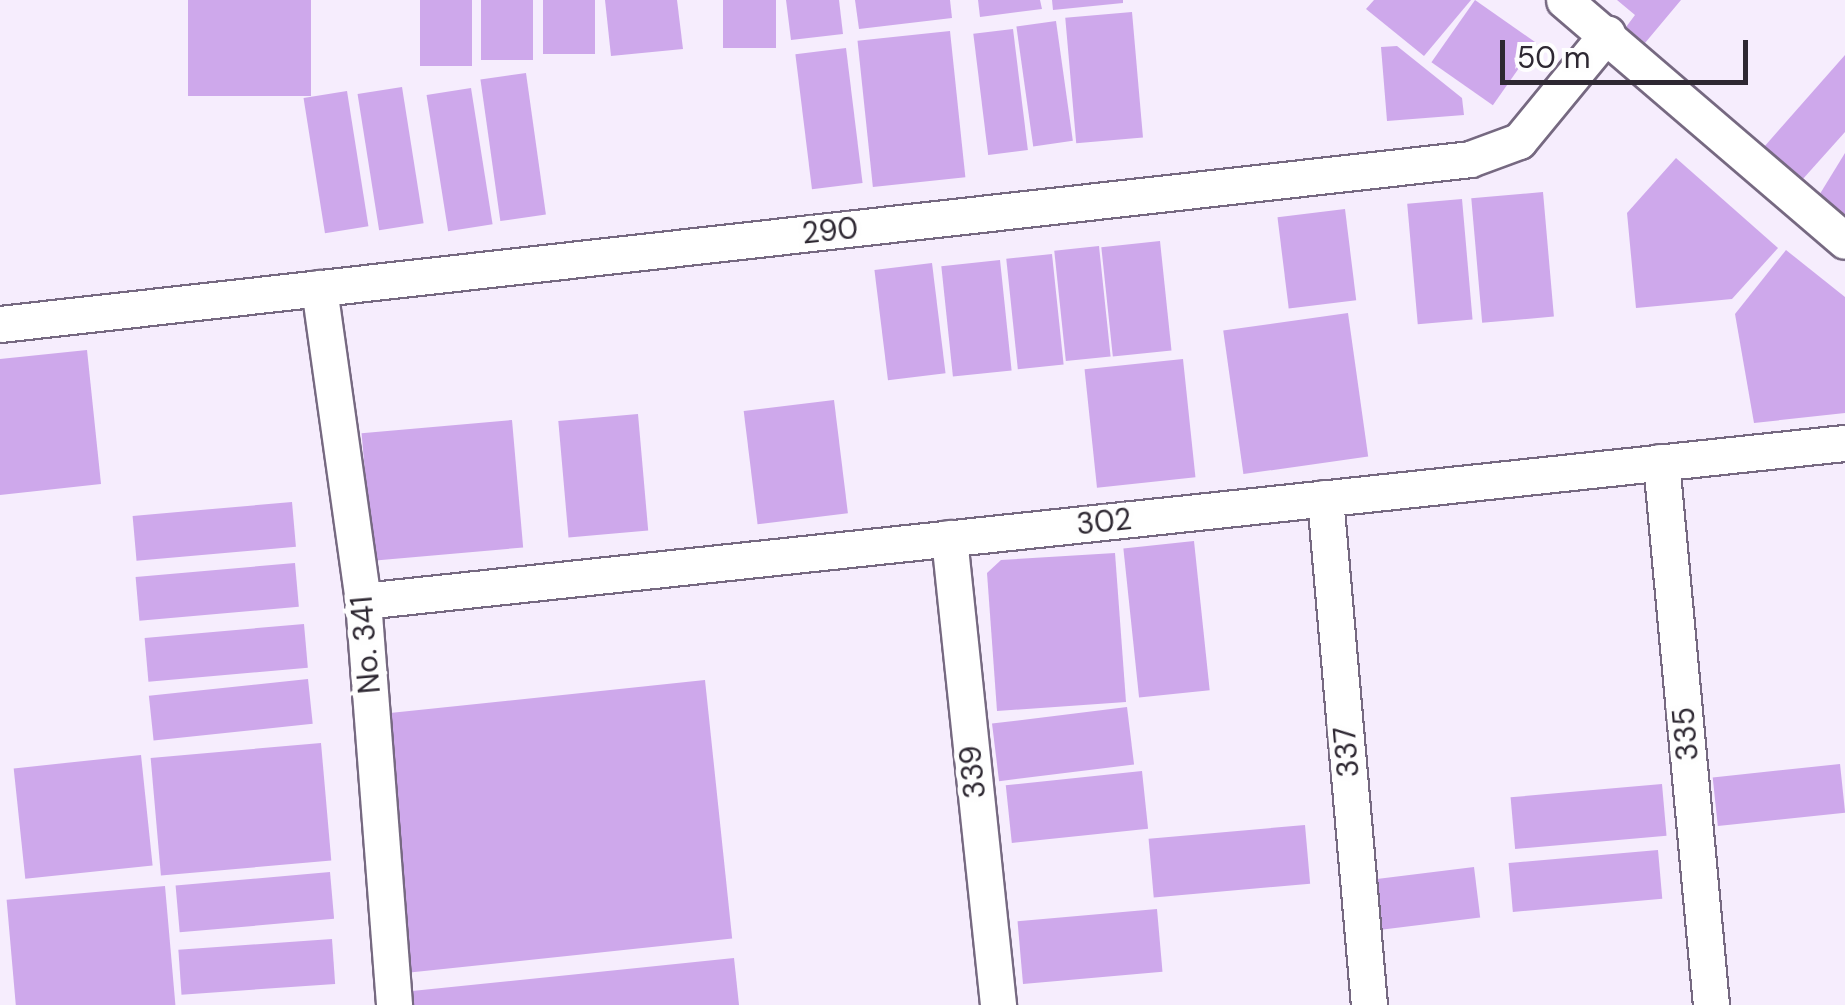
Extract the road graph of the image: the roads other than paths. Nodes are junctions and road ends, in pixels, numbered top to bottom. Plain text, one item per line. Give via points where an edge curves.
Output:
1 (1564, 0) edge
2 (1606, 34) junction
3 (1845, 240) edge
4 (318, 288) junction
5 (0, 324) edge
6 (1845, 443) edge
7 (1661, 462) junction
8 (1325, 498) junction
9 (949, 538) junction
10 (363, 601) junction
11 (394, 1005) edge
12 (998, 1005) edge
13 (1369, 1005) edge
14 (1710, 1005) edge

1 - 2 street
2 - 3 street
2 - 4 street, 290 via 1519,141 1470,159
4 - 5 street, 290
4 - 10 street, No. 341
6 - 7 street, 302
7 - 8 street, 302
7 - 14 street, 335
8 - 9 street, 302
8 - 13 street, 337
9 - 10 street, 302
9 - 12 street, 339
10 - 11 street, No. 341

